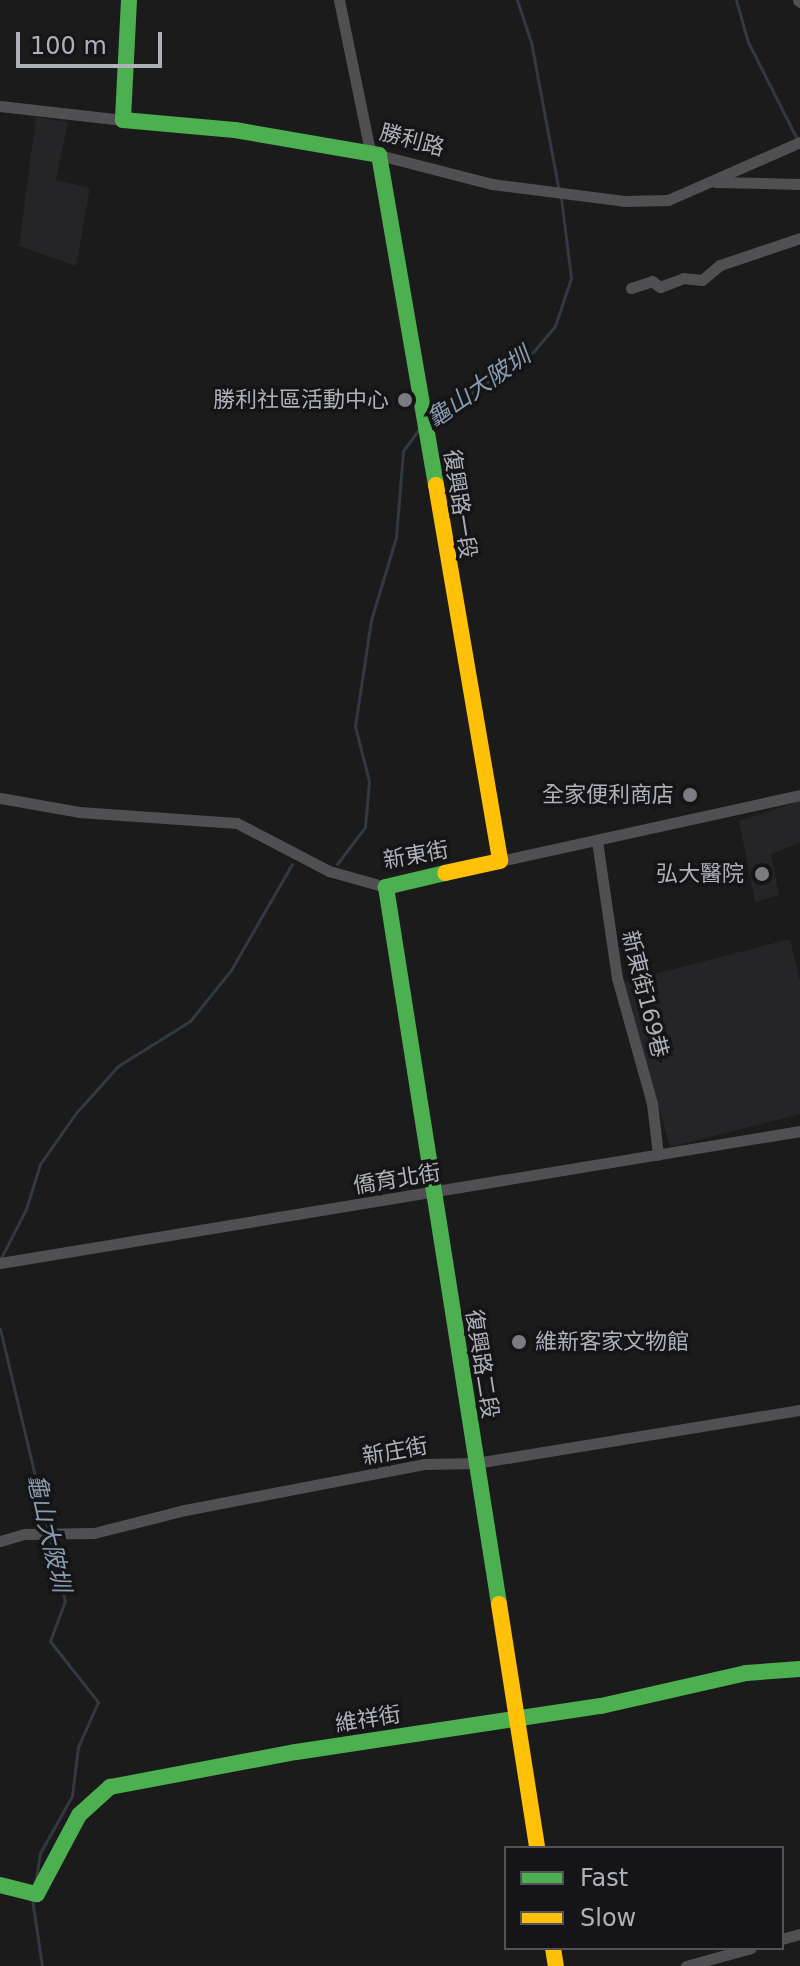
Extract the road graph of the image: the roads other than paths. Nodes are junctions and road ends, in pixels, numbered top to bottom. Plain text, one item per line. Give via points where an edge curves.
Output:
1 (129, 0) edge
2 (339, 0) edge
3 (0, 106) edge
4 (123, 120) junction
5 (798, 143) edge
6 (374, 153) junction
7 (710, 182) junction
8 (800, 184) edge
9 (800, 238) edge
10 (631, 288) dead end
11 (800, 795) edge
12 (0, 798) edge
13 (597, 841) junction
14 (500, 861) junction
15 (386, 887) junction
16 (800, 1131) edge
17 (658, 1155) junction
18 (432, 1194) junction
19 (0, 1263) edge
20 (800, 1410) edge
21 (476, 1463) junction
22 (0, 1541) edge
23 (800, 1669) edge
24 (517, 1720) junction
25 (537, 1846) edge
26 (0, 1885) edge
27 (744, 1950) edge
28 (686, 1966) edge

1 - 4 street
2 - 6 street
3 - 4 street, 勝利路
4 - 6 street, 勝利路
5 - 7 street, 勝利路
6 - 7 street, 勝利路 via 492,184 624,201 668,200
6 - 14 street, 復興路一段
7 - 8 street
9 - 10 street via 720,265 702,280 683,278 660,287 652,281
11 - 13 street, 新東街
12 - 15 street, 新東街 via 79,812 237,823 329,871
13 - 14 street, 新東街
13 - 17 street, 新東街169巷 via 617,978 652,1103
14 - 15 street, 新東街
15 - 18 street, 復興路二段
16 - 17 street, 僑育北街
17 - 18 street, 僑育北街
18 - 19 street, 僑育北街
18 - 21 street, 復興路二段
20 - 21 street, 新庄街
21 - 22 street, 新庄街 via 424,1464 94,1533 25,1534
21 - 24 street, 復興路二段
23 - 24 street, 維祥街 via 746,1673
24 - 25 street, 復興路二段
24 - 26 street, 維祥街 via 110,1787 79,1815 37,1894
27 - 28 street

